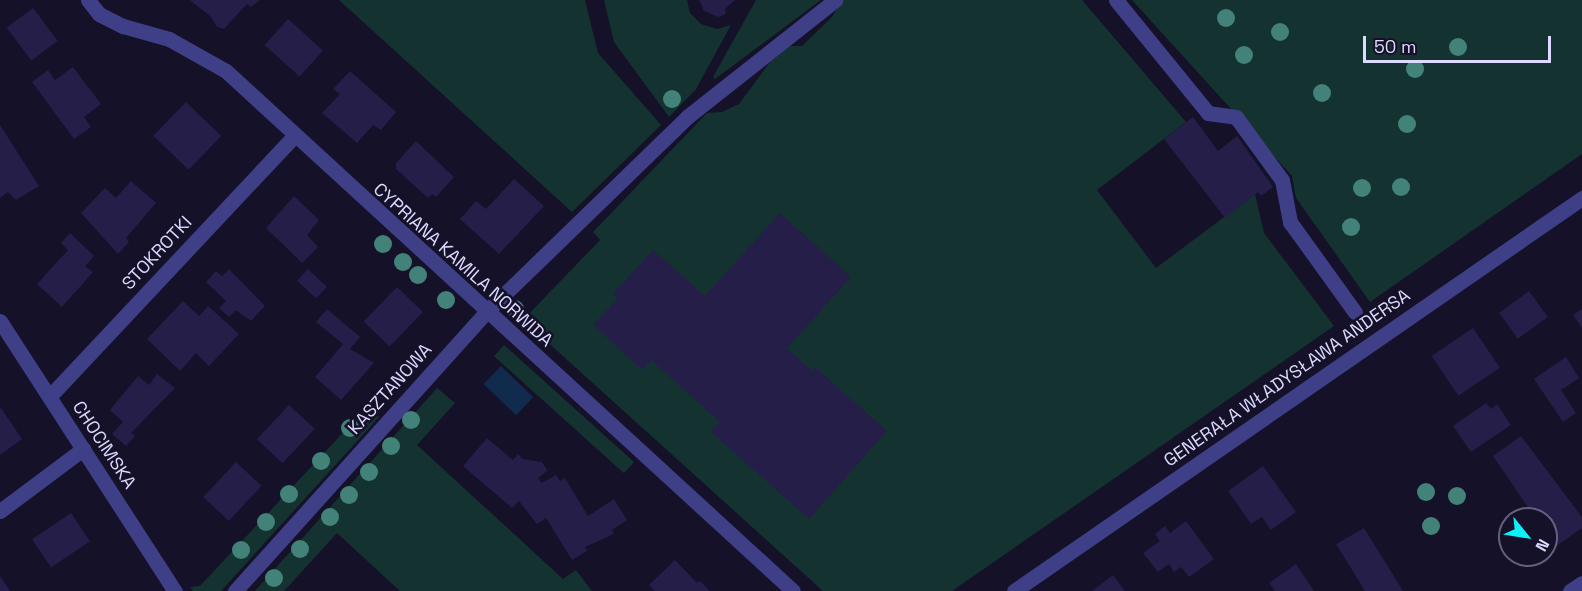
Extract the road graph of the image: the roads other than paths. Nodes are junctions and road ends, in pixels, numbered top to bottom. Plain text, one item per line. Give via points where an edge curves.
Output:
1 (88, 0) edge
2 (835, 0) edge
3 (1116, 0) edge
4 (294, 136) junction
5 (1582, 198) edge
6 (486, 312) junction
7 (1355, 312) dead end
8 (0, 321) edge
9 (50, 396) junction
10 (83, 448) junction
11 (0, 511) edge
12 (1582, 583) edge
13 (175, 591) edge
14 (235, 591) edge
15 (794, 591) edge
16 (1014, 591) edge
17 (1570, 591) edge

1 - 4 street, CYPRIANA KAMILA NORWIDA via 99,14 123,26 169,39 218,66
2 - 6 street, KASZTANOWA via 687,117
3 - 7 street via 1208,113 1236,117 1282,180 1290,222
4 - 6 street, CYPRIANA KAMILA NORWIDA
4 - 9 street, STOKROTKI
5 - 16 street, GENERAŁA WŁADYSŁAWA ANDERSA
6 - 14 street, KASZTANOWA
6 - 15 street, CYPRIANA KAMILA NORWIDA
8 - 9 street, CHOCIMSKA
9 - 10 street, CHOCIMSKA
10 - 11 street
10 - 13 street, CHOCIMSKA
12 - 17 street

